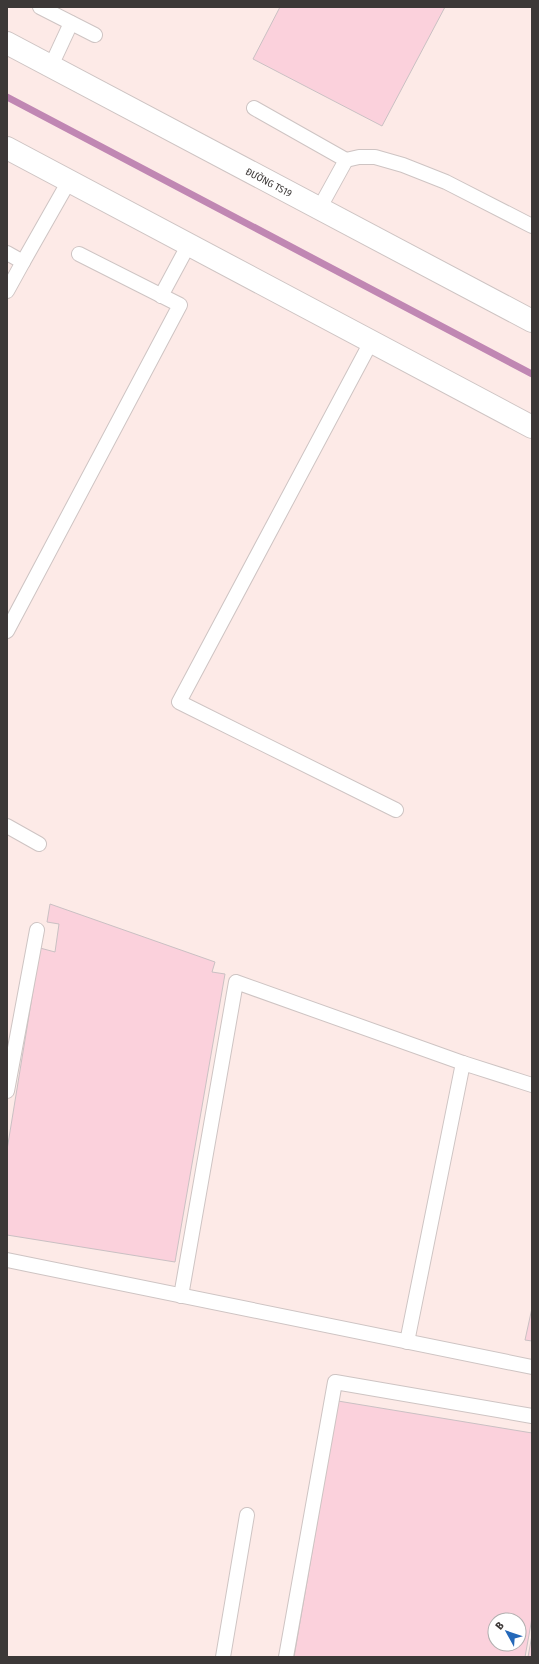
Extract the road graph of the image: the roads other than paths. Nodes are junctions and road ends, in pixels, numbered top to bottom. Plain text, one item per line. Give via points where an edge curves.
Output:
1 (40, 7) edge
2 (71, 23) junction
3 (94, 35) dead end
4 (7, 43) edge
5 (51, 66) junction
6 (254, 108) dead end
7 (7, 148) edge
8 (346, 160) junction
9 (69, 181) junction
10 (319, 208) junction
11 (532, 226) edge
12 (188, 244) junction
13 (7, 254) edge
14 (79, 254) dead end
15 (23, 262) junction
16 (7, 291) edge
17 (161, 296) junction
18 (532, 321) edge
19 (371, 342) junction
20 (532, 427) edge
21 (7, 631) edge
22 (396, 810) dead end
23 (7, 826) edge
24 (38, 844) dead end
25 (37, 930) dead end
26 (464, 1063) junction
27 (532, 1085) edge
28 (7, 1091) edge
29 (7, 1260) edge
30 (181, 1296) junction
31 (407, 1342) junction
32 (532, 1367) edge
33 (532, 1416) edge
34 (247, 1515) dead end
35 (223, 1657) edge
36 (286, 1657) edge

1 - 2 lane
2 - 3 lane
2 - 5 lane
4 - 5 street, ĐƯỜNG TS19
5 - 10 street, ĐƯỜNG TS19
6 - 8 lane
7 - 9 street
8 - 10 lane
8 - 11 lane via 375,157 403,165 446,182
9 - 12 street
9 - 15 lane
10 - 18 street, ĐƯỜNG TS19
12 - 17 lane
12 - 19 street
13 - 15 lane
14 - 17 lane
15 - 16 lane
17 - 21 lane via 180,305
19 - 20 street
19 - 22 lane via 179,702
23 - 24 lane
25 - 28 lane
26 - 27 lane
26 - 30 lane via 236,982
26 - 31 lane
29 - 30 lane
30 - 31 lane
31 - 32 lane
33 - 36 lane via 335,1382
34 - 35 lane

